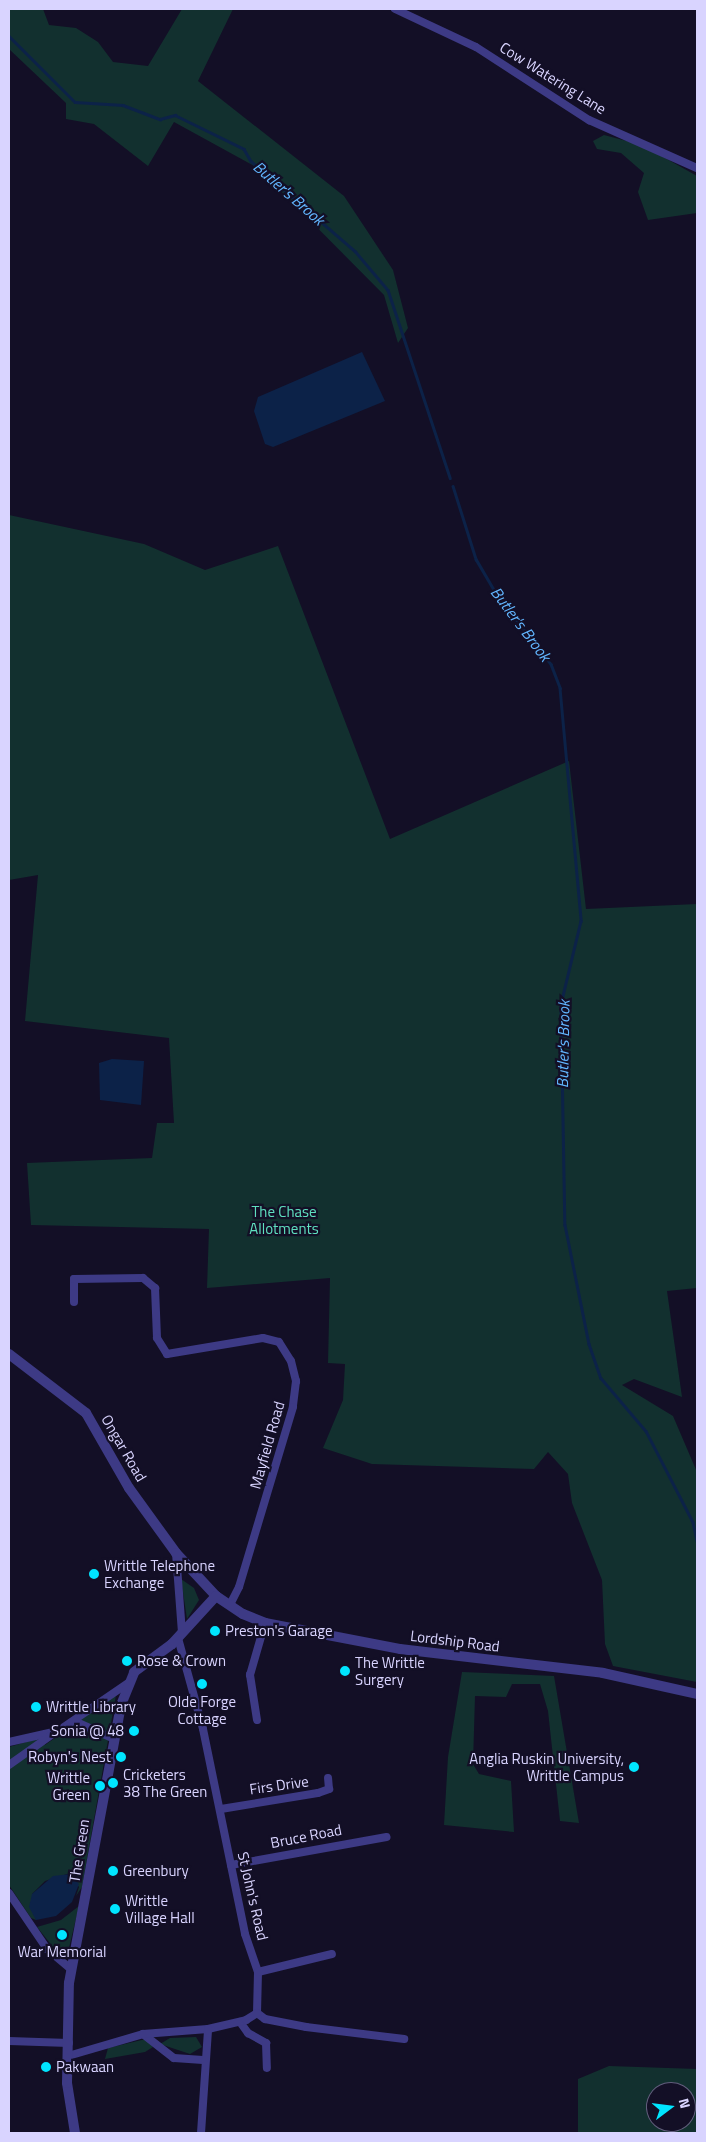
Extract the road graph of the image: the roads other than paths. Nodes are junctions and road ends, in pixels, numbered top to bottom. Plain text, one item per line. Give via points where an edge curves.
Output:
1 (395, 9) edge
2 (697, 168) edge
3 (74, 1302) dead end
4 (9, 1354) edge
5 (176, 1553) junction
6 (216, 1596) junction
7 (230, 1605) junction
8 (265, 1623) junction
9 (180, 1635) junction
10 (128, 1683) junction
11 (697, 1694) edge
12 (257, 1720) dead end
13 (74, 1721) junction
14 (58, 1731) junction
15 (112, 1738) junction
16 (9, 1742) edge
17 (9, 1765) edge
18 (328, 1778) dead end
19 (221, 1809) junction
20 (387, 1837) dead end
21 (231, 1865) junction
22 (9, 1893) edge
23 (332, 1954) dead end
24 (71, 1969) junction
25 (258, 1972) junction
26 (257, 2013) junction
27 (240, 2022) junction
28 (208, 2029) junction
29 (143, 2034) junction
30 (404, 2039) dead end
31 (9, 2041) edge
32 (69, 2049) junction
33 (203, 2060) junction
34 (267, 2068) dead end
35 (75, 2133) edge
36 (202, 2133) edge

1 - 2 street, Cow Watering Lane via 476,47 589,120
3 - 7 street, Mayfield Road via 74,1279 143,1278 155,1288 157,1338 167,1354 263,1338 279,1342 291,1360 296,1381 293,1407 239,1588
4 - 5 street, Ongar Road via 86,1413 129,1488
5 - 6 street, Ongar Road
5 - 9 street
6 - 7 street, Lordship Road
6 - 9 street, The Green
7 - 8 street, Lordship Road
8 - 11 street, Lordship Road via 400,1649 603,1673
8 - 12 street via 250,1675
9 - 10 street, The Green via 140,1666
9 - 19 street, St John's Road
10 - 13 street, The Green
10 - 15 street, The Green
13 - 14 street, The Green
13 - 15 street
14 - 16 street, The Green
14 - 17 street, The Green
15 - 24 street, The Green via 94,1865
18 - 19 street, Firs Drive via 329,1789 318,1793
19 - 21 street, St John's Road
20 - 21 street, Bruce Road
21 - 25 street, St John's Road via 245,1934
22 - 24 street via 47,1949
23 - 25 street
24 - 32 street, The Green
25 - 26 street, St John's Road
26 - 27 street
26 - 30 street via 265,2019 290,2024
27 - 28 street
27 - 34 street via 248,2033 266,2043
28 - 29 street
28 - 33 street
29 - 32 street
29 - 33 street via 174,2058
31 - 32 street
32 - 35 street, The Green via 68,2094
33 - 36 street

